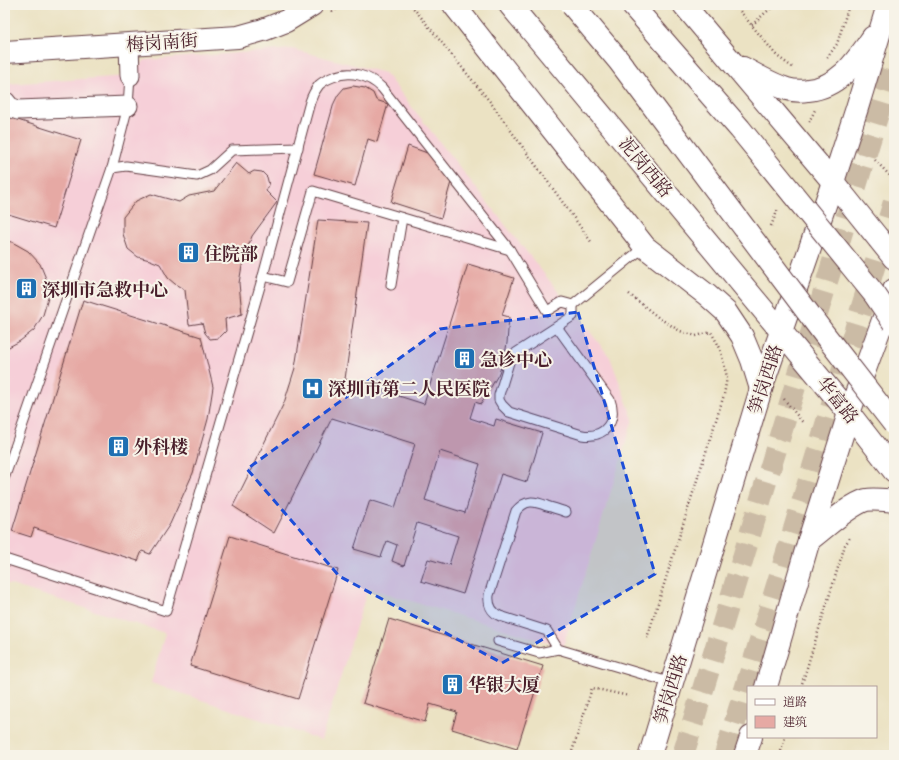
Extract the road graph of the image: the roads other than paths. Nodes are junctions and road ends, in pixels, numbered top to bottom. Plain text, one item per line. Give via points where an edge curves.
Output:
1 (312, 5) edge
2 (454, 5) edge
3 (510, 5) edge
4 (572, 5) edge
5 (632, 5) edge
6 (684, 5) edge
7 (885, 15) edge
8 (130, 44) junction
9 (5, 52) edge
10 (733, 62) junction
11 (5, 66) edge
12 (130, 76) joint
13 (5, 101) edge
14 (128, 106) junction
15 (298, 148) junction
16 (112, 168) junction
17 (833, 182) junction
18 (402, 218) junction
19 (645, 246) junction
20 (510, 250) junction
21 (894, 258) edge
22 (263, 276) junction
23 (391, 285) dead end
24 (884, 293) edge
25 (572, 305) junction
26 (894, 323) edge
27 (557, 326) junction
28 (781, 330) junction
29 (761, 389) junction
30 (849, 413) junction
31 (894, 424) edge
32 (894, 471) edge
33 (5, 476) edge
34 (894, 501) edge
35 (566, 512) dead end
36 (809, 540) junction
37 (5, 559) edge
38 (498, 641) dead end
39 (558, 649) junction
40 (672, 683) junction
41 (766, 686) edge
42 (751, 738) edge
43 (650, 755) edge
44 (745, 755) edge

1 - 8 main road, 梅岗南街 via 286,21 238,37
2 - 19 main road
3 - 28 main road, 泥岗西路
4 - 31 main road, 华富路, bridge via 619,61
5 - 24 main road, bridge
6 - 10 main road
7 - 10 main road via 864,50 846,72 818,89 787,89
7 - 17 main road, 笋岗西路
8 - 9 main road, 梅岗南街
8 - 12 street
9 - 11 street
10 - 17 main road
12 - 14 lane
13 - 14 street via 10,107 18,110
14 - 16 lane
15 - 16 lane via 232,150 210,170 196,176 126,166
15 - 20 lane via 310,102 320,84 338,75 349,73 370,79 382,88
15 - 22 lane
16 - 33 lane
17 - 21 main road
17 - 28 main road, 笋岗西路
18 - 20 lane
18 - 22 lane via 313,191 287,282
18 - 23 lane
19 - 25 lane
19 - 29 main road via 726,312 742,336
20 - 25 lane via 547,311 562,302
22 - 37 lane via 166,611
24 - 26 main road, bridge
24 - 30 main road
25 - 27 lane via 573,316
27 - 27 lane via 511,356 499,392 499,400 509,412 582,435 598,434 612,419 612,403
28 - 29 main road, 笋岗西路
28 - 30 main road, 华富路
29 - 40 main road, 笋岗西路
30 - 32 main road, 华富路
30 - 36 main road
34 - 36 main road via 866,500 851,508
35 - 39 lane via 535,502 527,502 520,506 515,513 488,598 497,615 547,631
36 - 41 main road
38 - 39 lane via 539,653
39 - 40 lane
40 - 43 main road, 笋岗西路
42 - 44 main road

